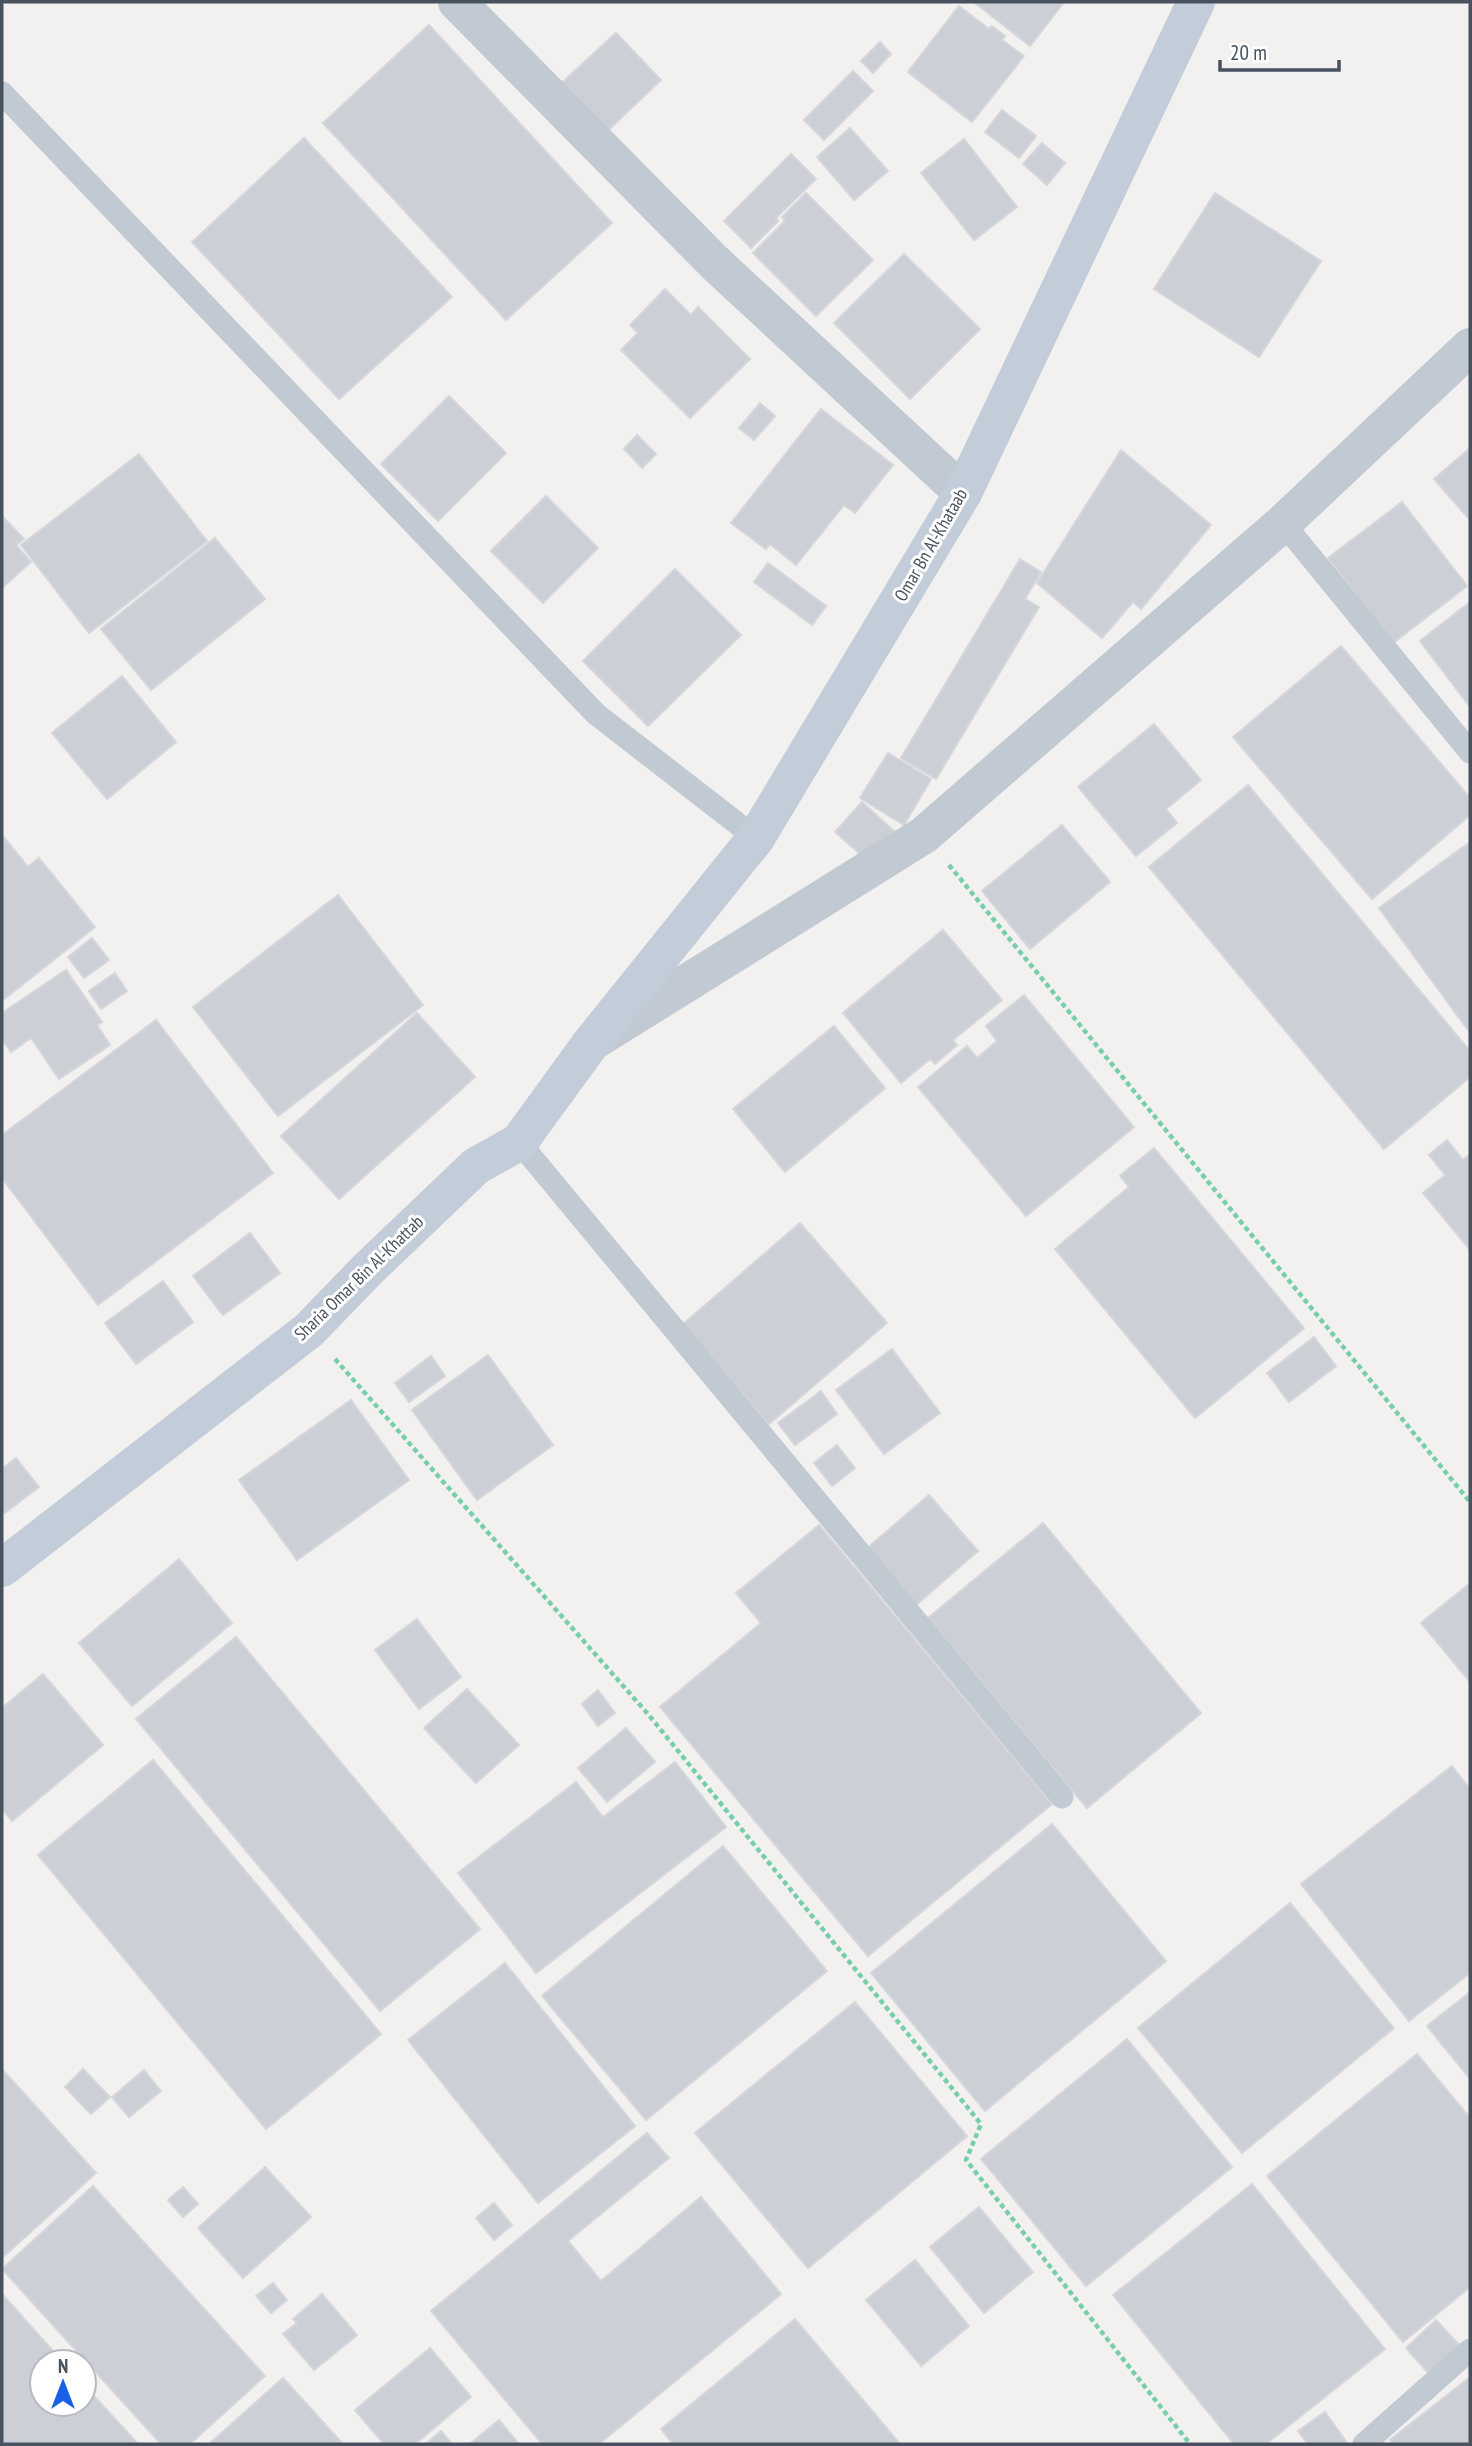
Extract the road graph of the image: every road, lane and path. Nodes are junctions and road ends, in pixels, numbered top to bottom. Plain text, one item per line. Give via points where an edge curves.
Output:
1 (457, 2) edge
2 (1190, 4) edge
3 (2, 93) edge
4 (1470, 347) edge
5 (963, 493) junction
6 (1283, 523) junction
7 (1470, 752) edge
8 (924, 835) junction
9 (756, 838) junction
10 (591, 1043) junction
11 (519, 1142) junction
12 (309, 1330) junction
13 (1470, 1502) edge
14 (2, 1568) edge
15 (1062, 1797) dead end
16 (1470, 2350) edge
17 (1190, 2444) edge
18 (1364, 2444) edge

1 - 5 street via 714,262
2 - 5 main road, Omar Bn Al-Khataab
3 - 9 lane via 596,714
4 - 6 street
5 - 9 main road, Omar Bn Al-Khataab
6 - 7 lane
6 - 8 street
8 - 10 street
8 - 13 path
9 - 10 main road, Omar Bn Al-Khataab
10 - 11 main road, Sharia Omar Bin Al-Khattab
11 - 12 main road, Sharia Omar Bin Al-Khattab via 476,1166
11 - 15 lane
12 - 14 main road, Sharia Omar Bin Al-Khattab
12 - 17 path via 649,1714 981,2124 966,2160
16 - 18 lane

